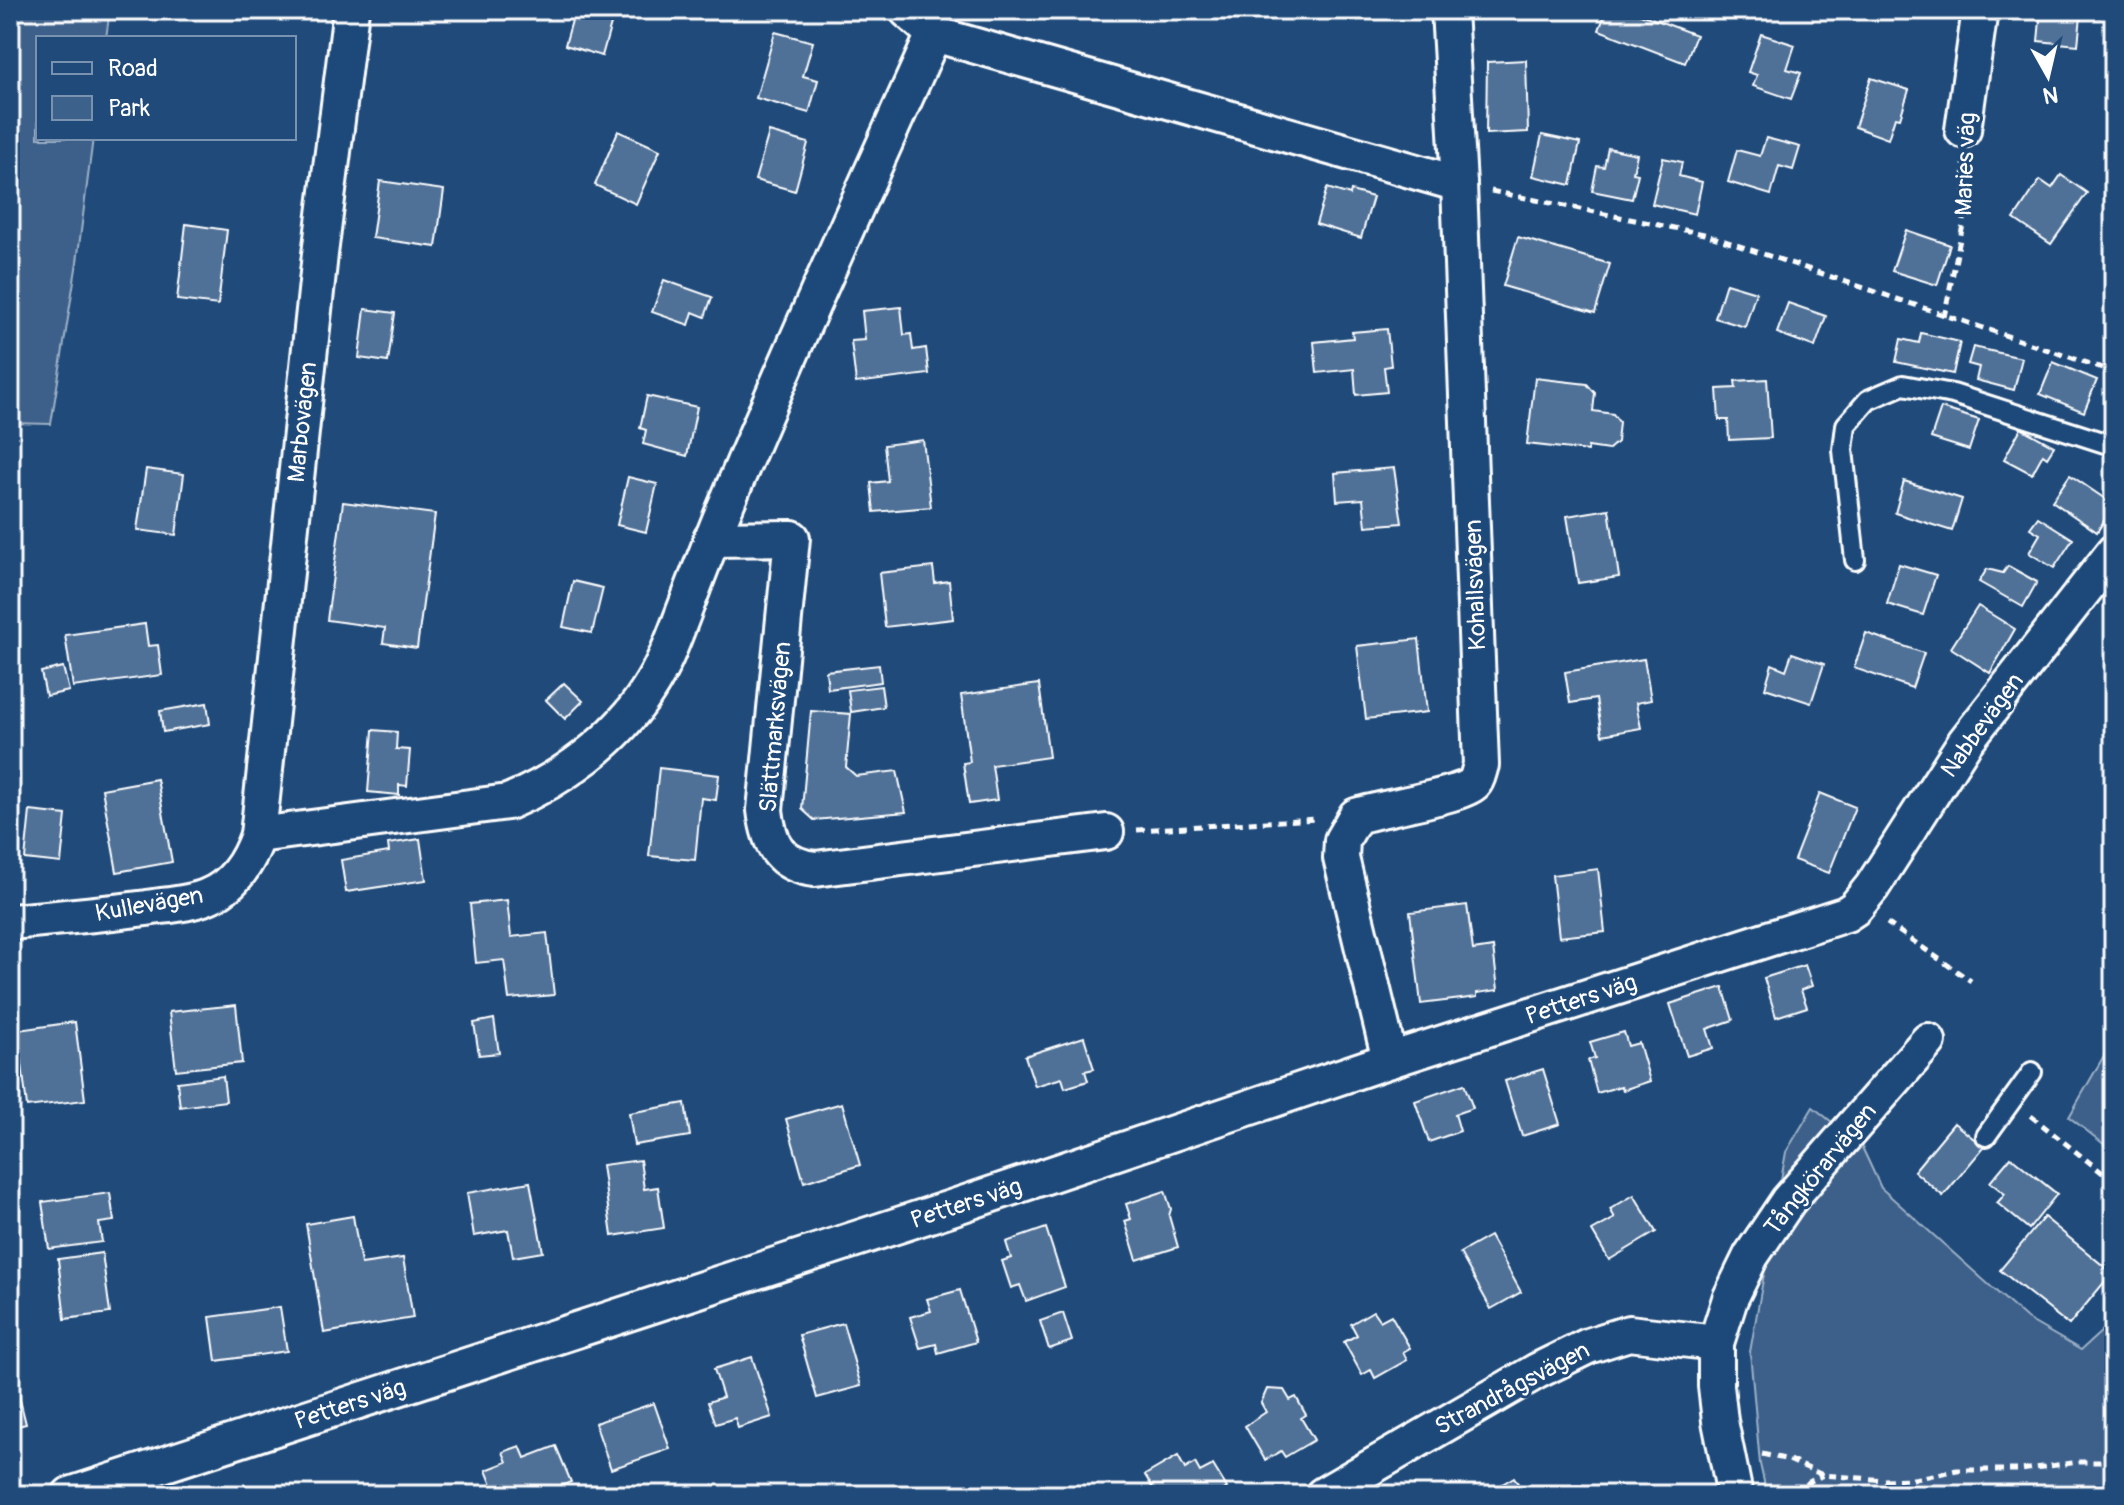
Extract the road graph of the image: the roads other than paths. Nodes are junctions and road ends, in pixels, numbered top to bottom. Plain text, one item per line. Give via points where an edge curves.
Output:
1 (351, 10) edge
2 (907, 10) edge
3 (1449, 10) edge
4 (1980, 10) edge
5 (934, 34) junction
6 (1963, 130) road end
7 (1459, 184) junction
8 (2114, 446) edge
9 (711, 539) junction
10 (2114, 552) edge
11 (1855, 560) dead end
12 (1106, 832) road end
13 (258, 835) junction
14 (1860, 904) joint
15 (10, 922) edge
16 (1928, 1041) dead end
17 (1390, 1060) junction
18 (2032, 1072) dead end
19 (1986, 1136) dead end
20 (1716, 1343) junction
21 (70, 1495) edge
22 (1323, 1495) edge
23 (1735, 1495) edge

1 - 13 street, Marbovägen
2 - 5 street
3 - 7 street, Kohallsvägen
4 - 6 street, Maries väg
5 - 7 street
5 - 9 street
7 - 17 street, Kohallsvägen via 1481,765 1474,783 1459,792 1356,816 1342,840 1341,858
8 - 11 lane via 1953,394 1903,385 1868,400 1846,425 1843,450
9 - 12 street, Slättmarksvägen via 792,538 765,810 768,835 785,859 815,869
9 - 13 street via 648,692 592,753 559,776 508,802
10 - 14 street, Nabbevägen via 1965,742
13 - 15 street, Kullevägen via 248,862 232,881 208,896 111,913
14 - 17 street, Petters väg via 1846,914
16 - 20 street, Tångkörarvägen via 1788,1201 1751,1256
17 - 21 street, Petters väg
18 - 19 lane
20 - 22 street, Strandrågsvägen via 1629,1333 1588,1346
20 - 23 street, Tångkörarvägen via 1716,1386

